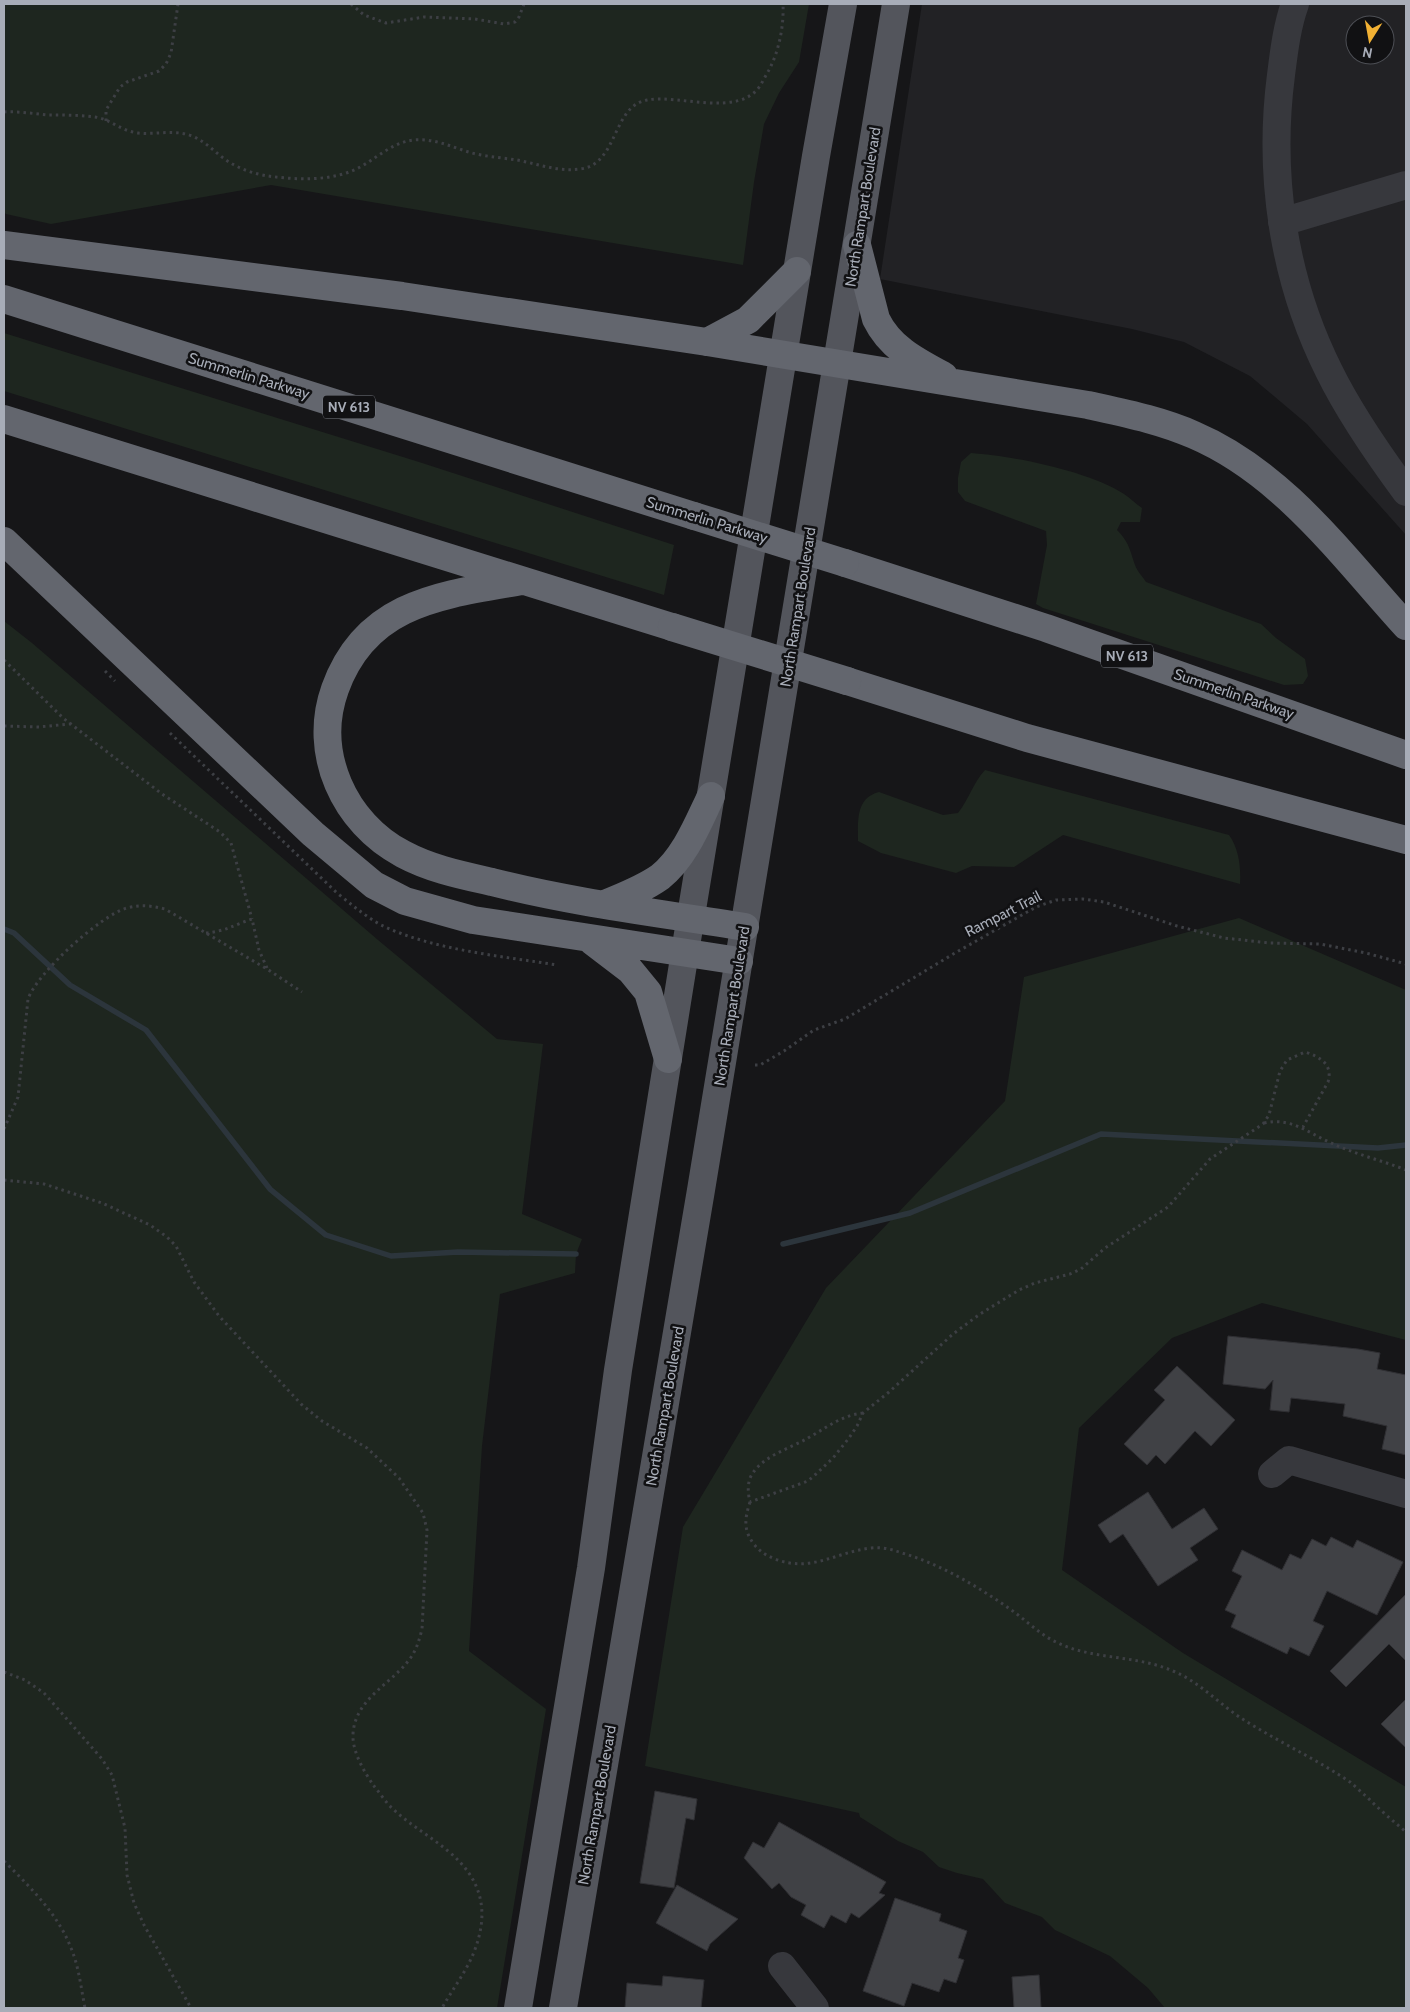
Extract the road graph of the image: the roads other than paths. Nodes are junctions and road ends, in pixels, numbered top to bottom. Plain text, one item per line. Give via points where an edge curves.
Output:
1 (843, 4) edge
2 (896, 4) edge
3 (1295, 4) edge
4 (1406, 185) edge
5 (1282, 222) junction
6 (4, 245) edge
7 (857, 246) junction
8 (797, 270) junction
9 (4, 299) edge
10 (707, 342) junction
11 (784, 356) junction
12 (837, 364) junction
13 (958, 384) junction
14 (4, 419) edge
15 (1406, 492) edge
16 (4, 541) edge
17 (522, 582) junction
18 (1406, 626) edge
19 (1406, 755) edge
20 (711, 796) junction
21 (1406, 840) edge
22 (604, 904) junction
23 (690, 918) junction
24 (745, 927) junction
25 (589, 939) junction
26 (685, 952) junction
27 (739, 961) junction
28 (668, 1059) junction
29 (1272, 1474) dead end
30 (1406, 1494) edge
31 (782, 1966) dead end
32 (518, 2008) edge
33 (563, 2008) edge
34 (815, 2008) edge

1 - 8 main road
2 - 7 main road, North Rampart Boulevard
3 - 5 street via 1283,56 1278,102 1276,149
4 - 5 street
5 - 15 street via 1306,318 1329,371 1380,457
6 - 10 highway via 402,296
7 - 12 main road, North Rampart Boulevard
7 - 13 highway via 876,319 886,337 907,355
8 - 10 highway via 748,320
8 - 11 main road
9 - 19 highway, Summerlin Parkway / NV 613, bridge via 1046,628
10 - 11 highway
11 - 12 highway
11 - 20 main road
12 - 13 highway
12 - 24 main road, North Rampart Boulevard
13 - 18 highway via 1088,405 1143,417 1194,435 1258,473 1293,503
14 - 17 highway
16 - 25 highway via 313,834 374,886 405,901 465,918
17 - 21 highway, bridge via 1037,740
17 - 22 highway via 446,594 421,602 371,632 346,665 334,692 327,723 328,755 340,791 353,811 378,838 401,853 438,869 520,889
20 - 22 highway via 693,834 661,876
20 - 23 main road
22 - 23 highway
23 - 24 highway
23 - 26 main road
24 - 27 main road, North Rampart Boulevard
25 - 26 highway
25 - 28 highway via 630,970 648,992
26 - 27 highway
26 - 28 main road
27 - 33 main road, North Rampart Boulevard
28 - 32 main road
29 - 30 street via 1289,1460
31 - 34 street

